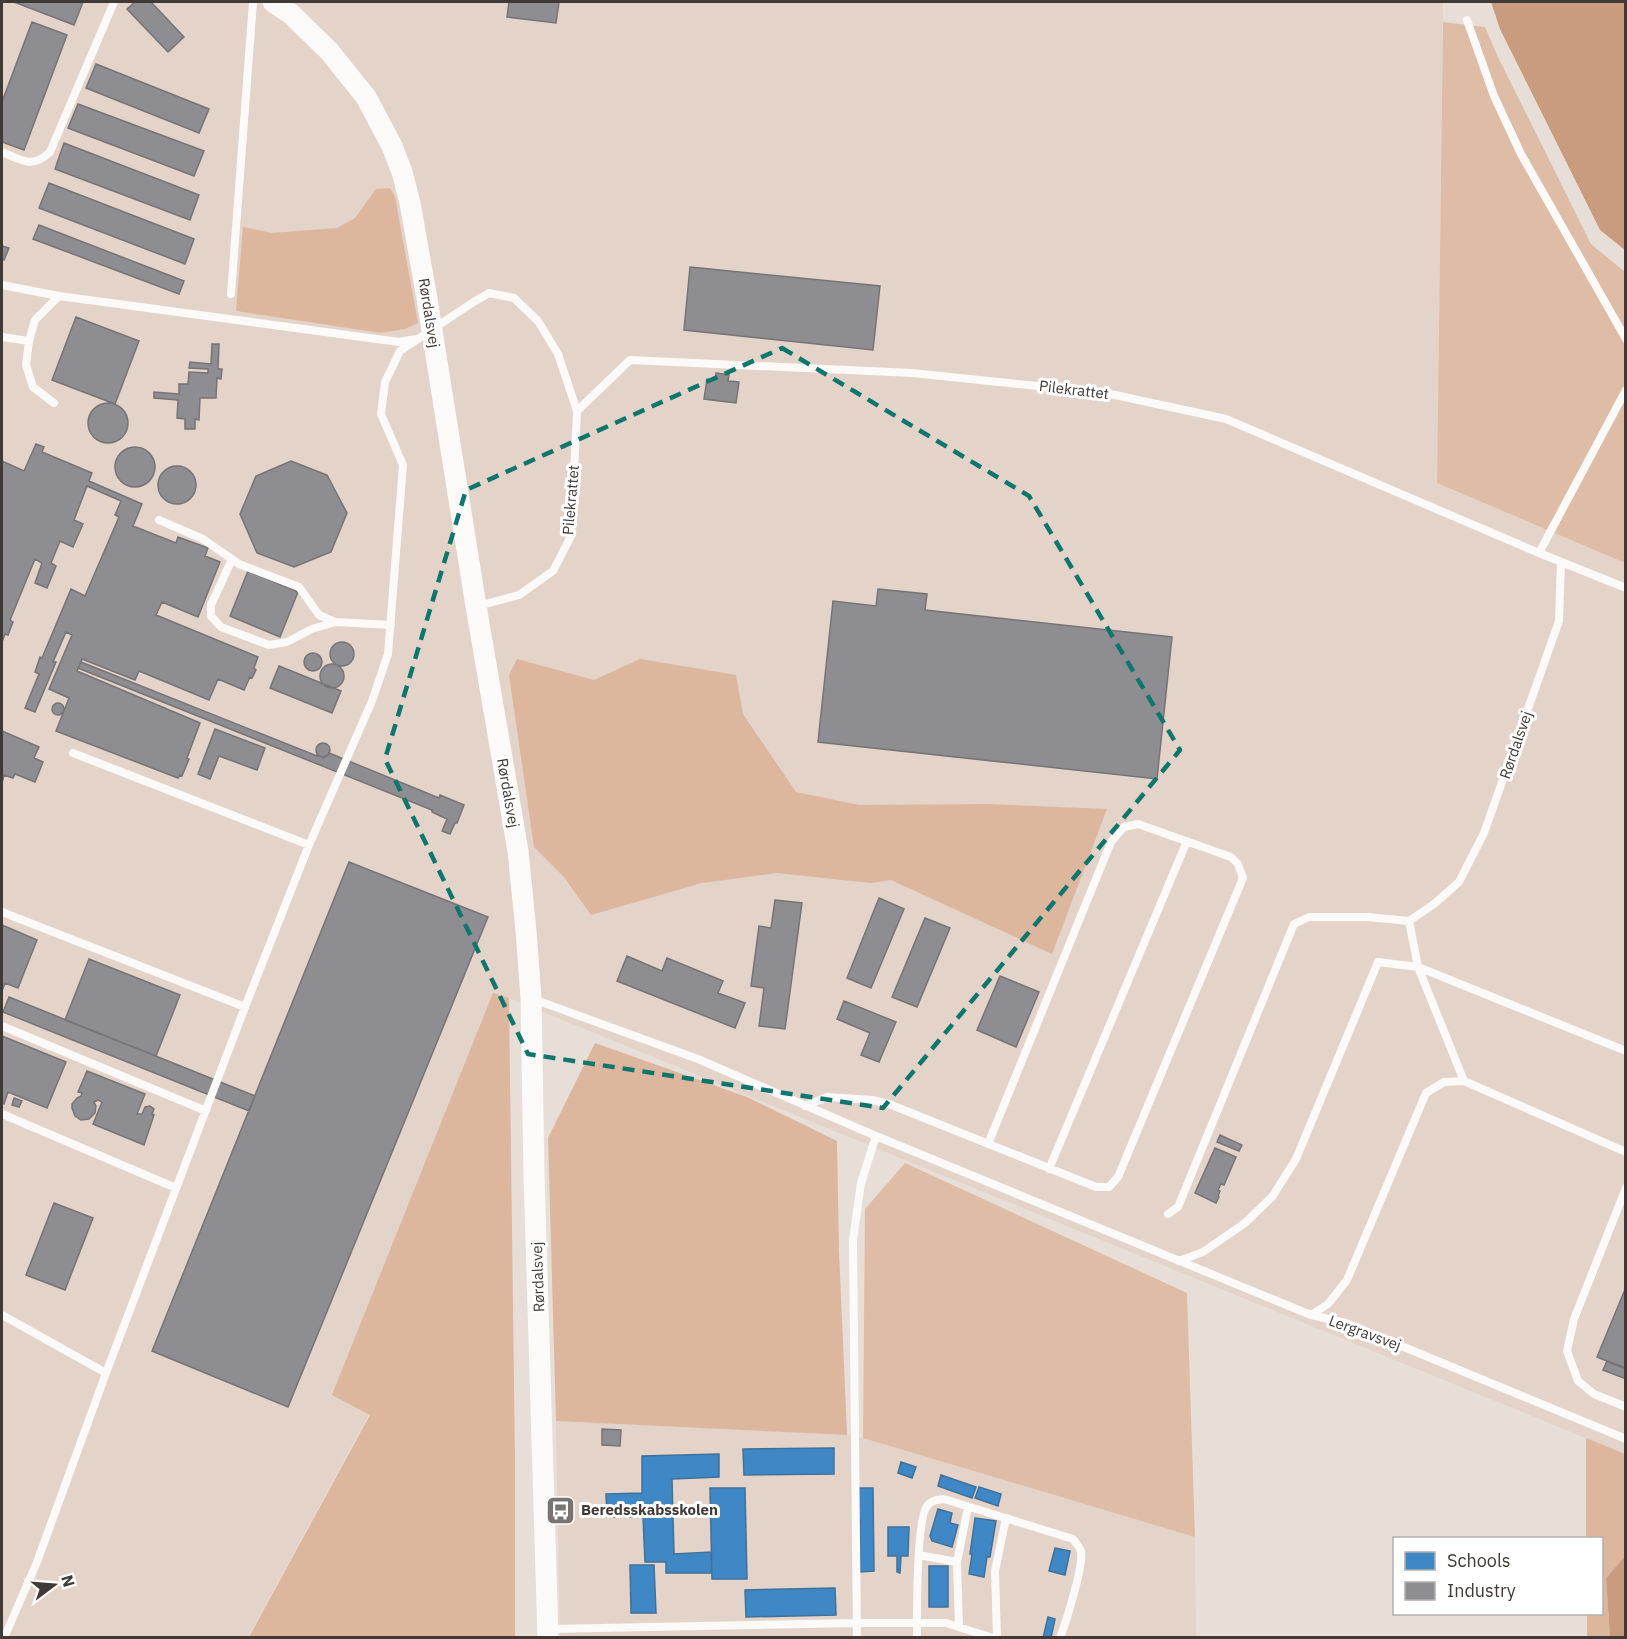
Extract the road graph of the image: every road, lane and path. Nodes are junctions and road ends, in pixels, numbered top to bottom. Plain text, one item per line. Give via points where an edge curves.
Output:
1 (114, 2) edge
2 (254, 2) edge
3 (273, 2) edge
4 (1467, 20) dead end
5 (2, 152) edge
6 (2, 285) edge
7 (231, 294) dead end
8 (59, 296) junction
9 (2, 337) edge
10 (418, 339) junction
11 (1626, 339) edge
12 (29, 341) junction
13 (1626, 390) edge
14 (54, 403) dead end
15 (577, 411) junction
16 (159, 520) dead end
17 (1539, 554) junction
18 (232, 559) junction
19 (1561, 562) junction
20 (1626, 588) edge
21 (476, 606) junction
22 (335, 622) junction
23 (390, 625) junction
24 (73, 753) dead end
25 (1187, 841) junction
26 (309, 845) junction
27 (2, 912) edge
28 (1408, 921) junction
29 (1418, 967) junction
30 (531, 998) junction
31 (245, 1007) junction
32 (2, 1026) edge
33 (1626, 1051) edge
34 (1464, 1081) junction
35 (805, 1106) junction
36 (206, 1111) junction
37 (2, 1114) edge
38 (876, 1136) junction
39 (988, 1144) junction
40 (1626, 1152) edge
41 (1049, 1169) junction
42 (176, 1188) junction
43 (1626, 1188) edge
44 (1168, 1214) dead end
45 (1179, 1261) junction
46 (2, 1315) edge
47 (1311, 1315) junction
48 (106, 1373) junction
49 (1626, 1407) edge
50 (1626, 1439) edge
51 (968, 1507) junction
52 (1006, 1518) junction
53 (919, 1555) junction
54 (957, 1562) junction
55 (857, 1623) junction
56 (917, 1623) junction
57 (959, 1627) junction
58 (548, 1633) edge
59 (4, 1638) edge
60 (857, 1638) edge
61 (917, 1638) edge
62 (995, 1638) edge
63 (1060, 1638) edge

1 - 5 lane via 50,152 30,163
2 - 7 lane
3 - 21 street, Rørdalsvej via 329,51 366,97 402,172 426,293
4 - 11 lane via 1494,96 1521,154
6 - 8 lane
8 - 10 lane via 399,342
8 - 12 lane via 35,320
9 - 12 lane
10 - 15 lane, Pilekrattet via 489,293 514,298 538,321 558,354
10 - 23 lane, Pilekrattet via 400,351 385,382 381,414 403,465
12 - 14 lane via 26,365 33,387
13 - 17 lane
15 - 17 lane, Pilekrattet via 630,360 912,373 1106,393 1226,419
15 - 21 lane, Pilekrattet via 571,536 553,571 519,595
16 - 18 lane via 203,538
17 - 19 lane, Pilekrattet
18 - 22 lane via 299,588 319,615
18 - 22 lane via 211,605 211,616 221,627 269,645 287,642
19 - 20 lane
19 - 28 lane, Rørdalsvej via 1559,621 1484,833 1459,882
21 - 30 street, Rørdalsvej via 518,851
22 - 23 lane
23 - 26 lane via 388,654 372,701
24 - 26 lane
25 - 39 lane via 1138,824 1124,827 1111,842
25 - 41 lane
25 - 41 lane via 1231,857 1243,878 1118,1177 1108,1187 1096,1187
26 - 31 lane
27 - 31 lane
28 - 29 lane
28 - 44 lane via 1309,917 1294,924 1178,1207
29 - 33 lane
29 - 34 lane
29 - 45 lane via 1378,962 1296,1159 1272,1197 1245,1223 1203,1252
30 - 35 lane via 698,1059
30 - 58 street, Rørdalsvej
31 - 36 lane
32 - 36 lane
34 - 40 lane
34 - 47 lane, Lergravsvej via 1444,1082 1426,1093 1347,1280 1328,1304
35 - 38 lane
35 - 39 lane via 827,1097 872,1100
36 - 42 lane
37 - 42 lane
38 - 45 lane
38 - 55 lane via 861,1184 853,1240
39 - 41 lane
42 - 48 lane
43 - 49 lane via 1574,1319 1567,1351 1578,1381 1594,1394
45 - 47 lane
46 - 48 lane
47 - 50 lane, Lergravsvej via 1346,1323
48 - 59 lane via 37,1562
51 - 52 lane
51 - 53 lane via 944,1499 927,1505
51 - 54 lane
52 - 62 lane via 995,1571
52 - 63 lane via 1072,1539 1080,1548 1074,1592
53 - 54 lane
53 - 56 lane
54 - 57 lane
55 - 56 lane
55 - 58 lane
55 - 60 lane
56 - 57 lane
56 - 61 lane
57 - 62 lane

